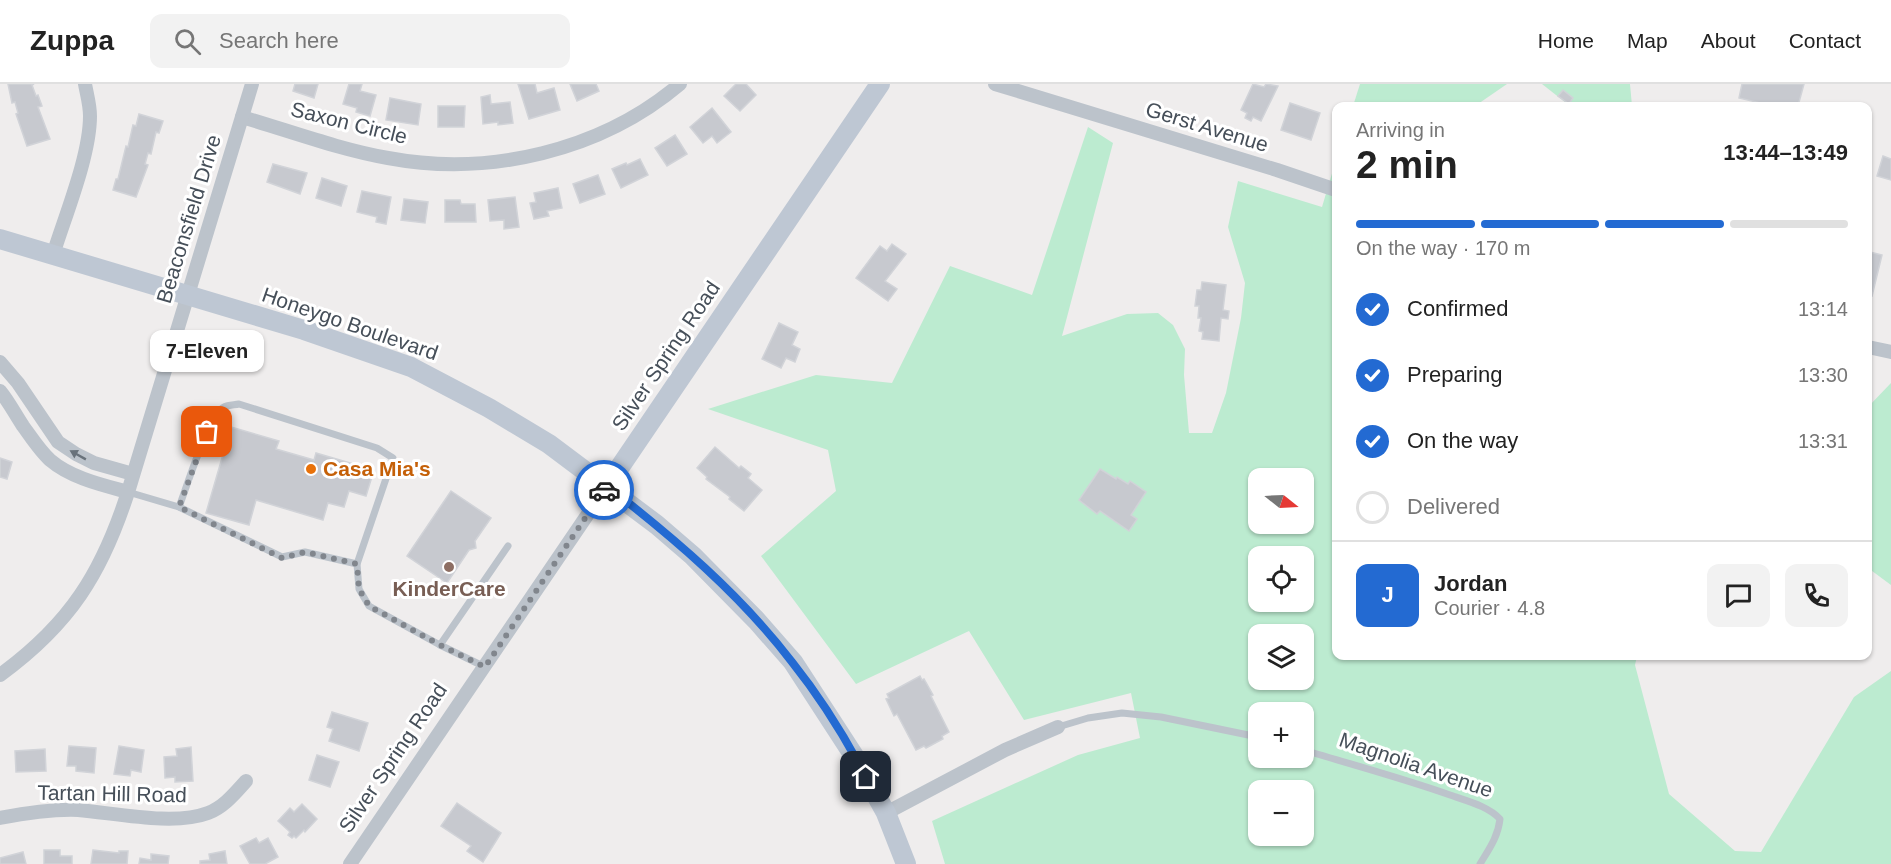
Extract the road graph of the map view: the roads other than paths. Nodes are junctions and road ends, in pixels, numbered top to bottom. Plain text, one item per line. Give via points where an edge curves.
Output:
1 (85, 84) edge
2 (252, 84) edge
3 (680, 84) edge
4 (880, 84) edge
5 (995, 84) edge
6 (242, 117) junction
7 (1332, 189) edge
8 (0, 239) edge
9 (53, 255) junction
10 (187, 296) junction
11 (1872, 348) edge
12 (1891, 352) edge
13 (0, 362) edge
14 (0, 391) edge
15 (133, 474) junction
16 (607, 486) junction
17 (128, 492) junction
18 (179, 507) junction
19 (508, 546) dead end
20 (357, 564) junction
21 (440, 645) junction
22 (485, 667) junction
23 (0, 675) edge
24 (1058, 727) joint
25 (1248, 735) edge
26 (1314, 753) edge
27 (246, 781) dead end
28 (886, 813) junction
29 (0, 818) edge
30 (350, 864) edge
31 (906, 864) edge
32 (1479, 864) edge

1 - 9 street via 90,105 88,135
2 - 6 street, Beaconsfield Drive
3 - 6 street, Saxon Circle via 624,122 575,143 526,157 457,165 388,158
4 - 16 main road, Silver Spring Road
5 - 7 street, Gerst Avenue
6 - 10 street, Beaconsfield Drive
8 - 9 main road, Honeygo Boulevard
9 - 10 main road, Honeygo Boulevard
10 - 15 street, Beaconsfield Drive
10 - 16 main road, Honeygo Boulevard via 411,367 549,444
11 - 12 street
15 -> 13 street via 94,463 58,442
14 - 17 street via 49,460 82,478
15 - 17 street, Beaconsfield Drive
16 - 22 street, Silver Spring Road
16 - 28 main road, Honeygo Boulevard via 693,556 757,621 822,705
17 - 18 lane
17 - 23 street, Beaconsfield Drive via 105,555 84,591 44,639
18 - 20 lane via 282,558 305,552
18 - 20 lane via 207,432 225,406 238,405 377,448 393,458
19 - 21 lane
20 - 21 lane via 359,589 369,606
21 - 22 lane
22 - 30 street, Silver Spring Road
24 - 25 lane via 1122,713
24 - 28 street via 1005,750
26 - 32 lane, Magnolia Avenue via 1418,783 1494,813 1500,819 1499,830
27 - 29 street, Tartan Hill Road via 220,807 196,817 161,818 76,810
28 - 31 main road, Honeygo Boulevard

